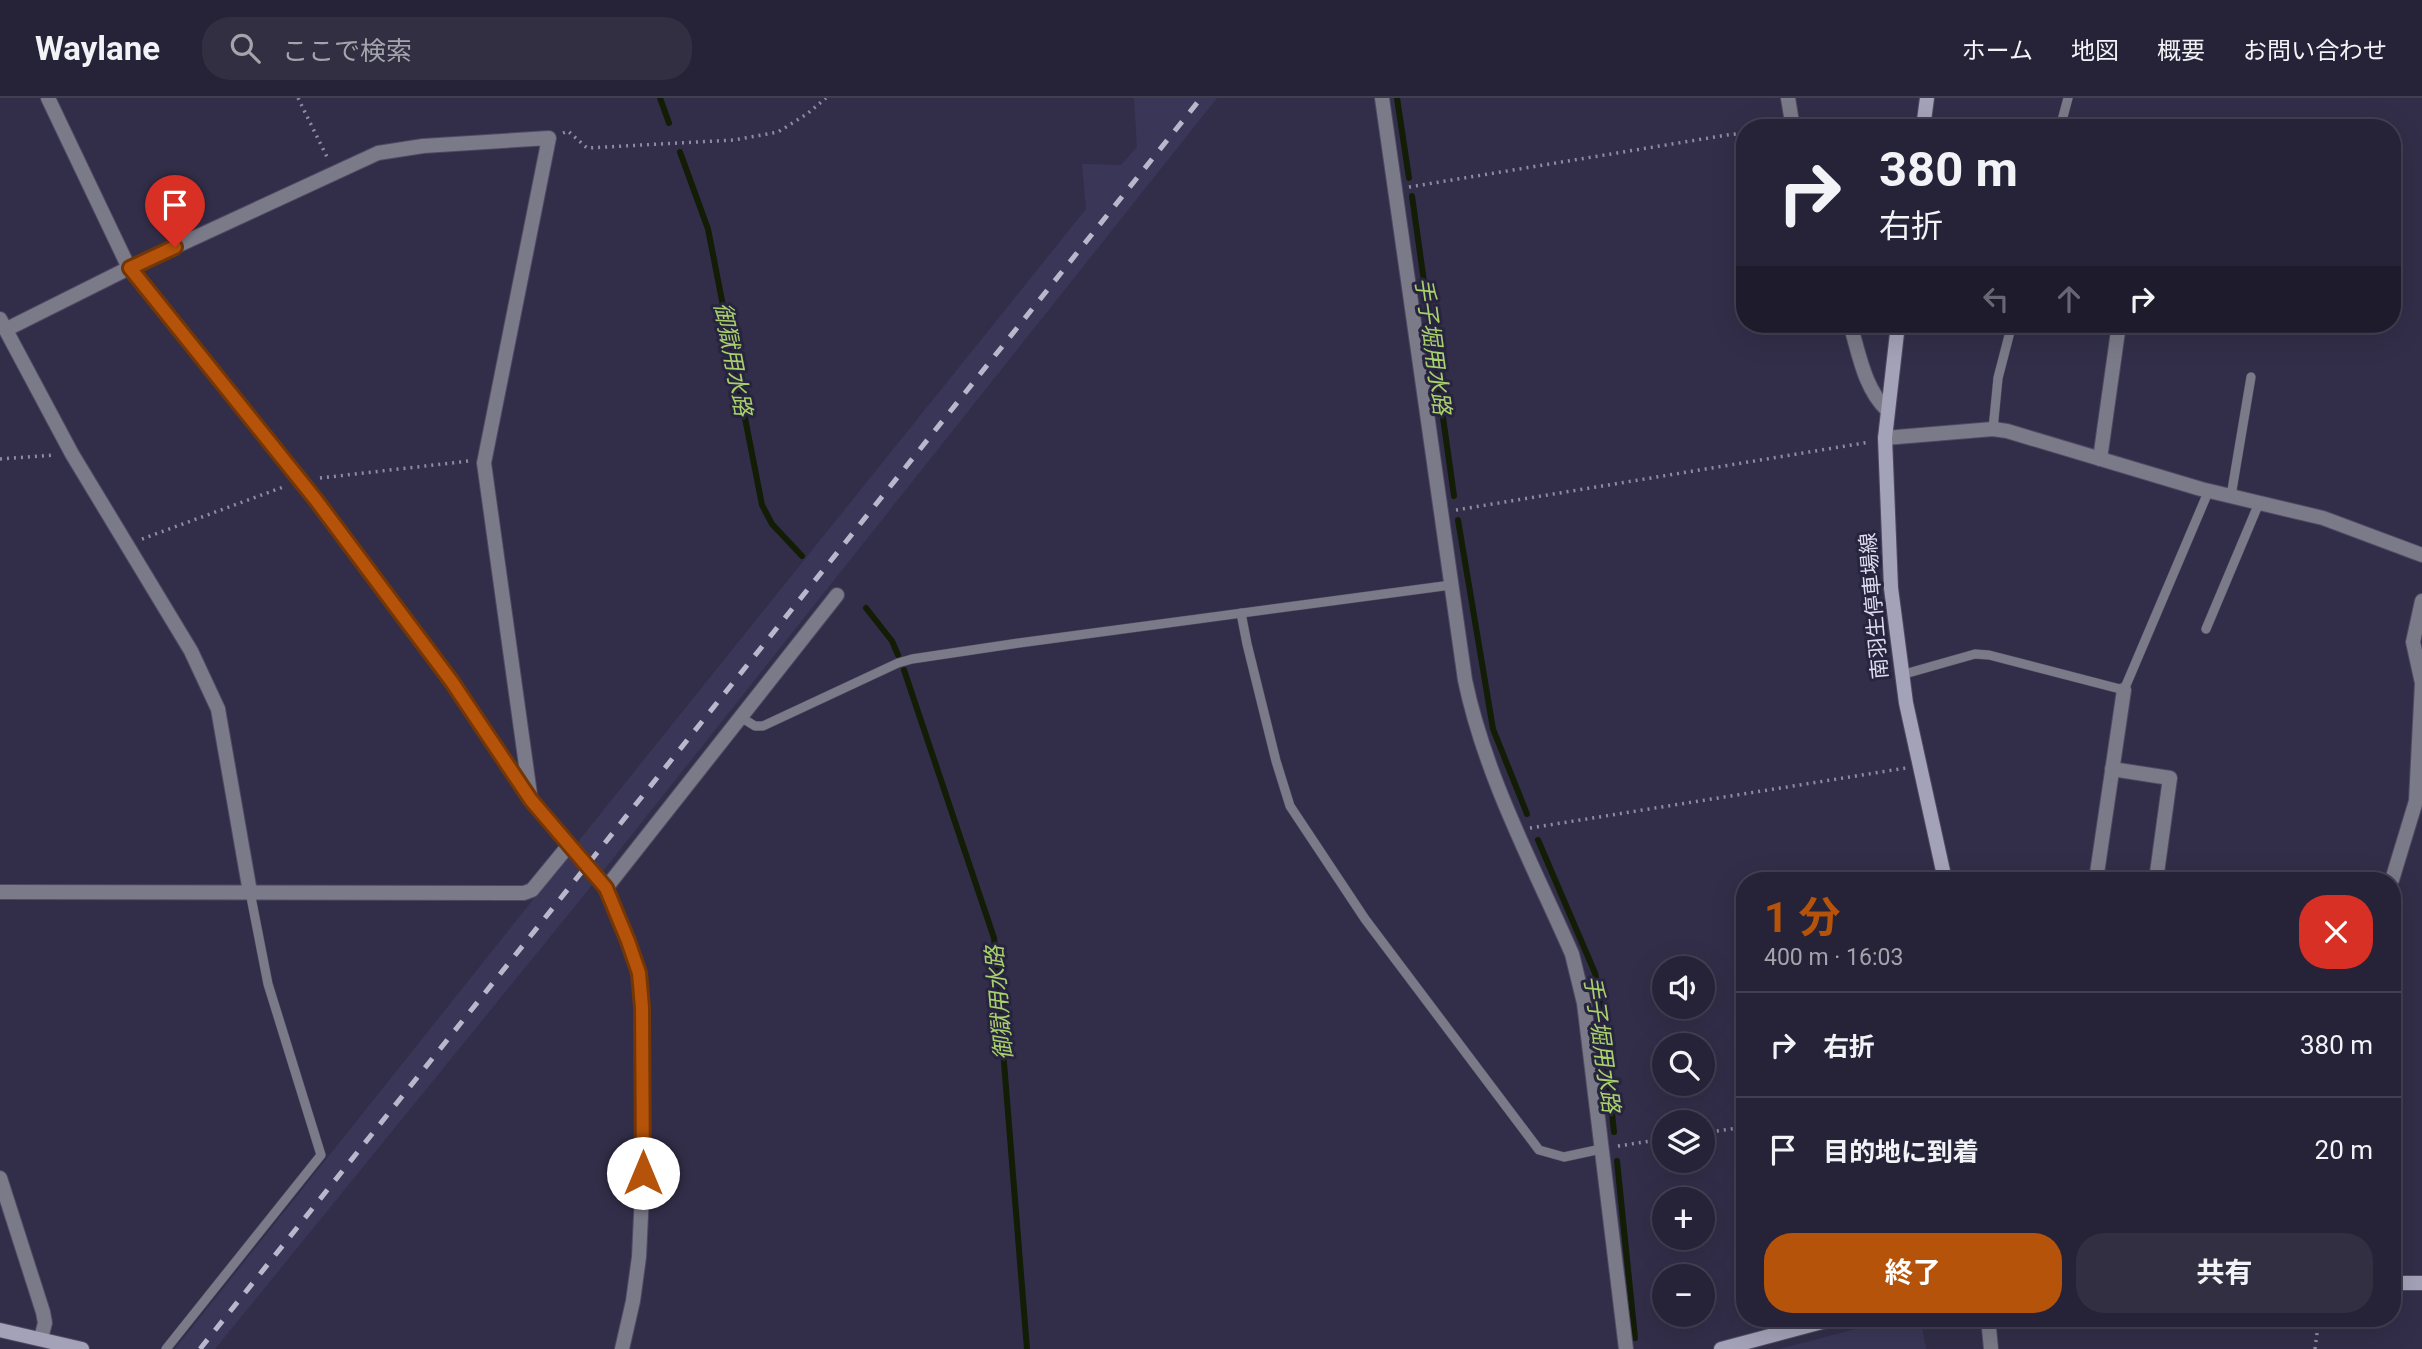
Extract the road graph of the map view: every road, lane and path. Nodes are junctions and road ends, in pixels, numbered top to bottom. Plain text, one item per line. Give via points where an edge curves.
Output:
1 (48, 98) edge
2 (298, 98) edge
3 (826, 98) edge
4 (1382, 98) edge
5 (1788, 98) edge
6 (1927, 98) edge
7 (2068, 98) edge
8 (1792, 119) edge
9 (1924, 119) edge
10 (2062, 119) edge
11 (1736, 134) edge
12 (549, 138) junction
13 (335, 174) junction
14 (1395, 189) junction
15 (130, 268) junction
16 (3, 324) edge
17 (1853, 333) edge
18 (1897, 333) edge
19 (2009, 333) edge
20 (2118, 333) edge
21 (2251, 377) dead end
22 (1887, 411) junction
23 (1993, 429) junction
24 (1885, 438) junction
25 (72, 454) junction
26 (0, 459) edge
27 (485, 459) junction
28 (2101, 459) junction
29 (300, 480) junction
30 (2209, 490) junction
31 (2231, 496) junction
32 (2259, 503) junction
33 (1441, 513) junction
34 (127, 545) junction
35 (2422, 555) edge
36 (1451, 585) junction
37 (837, 595) dead end
38 (2422, 601) edge
39 (1241, 613) junction
40 (2206, 629) dead end
41 (1901, 675) junction
42 (2124, 690) junction
43 (742, 718) junction
44 (1918, 764) junction
45 (2112, 769) junction
46 (531, 800) junction
47 (1519, 833) junction
48 (569, 845) junction
49 (1943, 872) edge
50 (2097, 872) edge
51 (2157, 872) edge
52 (2394, 872) edge
53 (606, 888) junction
54 (0, 892) edge
55 (250, 892) junction
56 (1736, 1128) edge
57 (1715, 1131) edge
58 (1652, 1141) edge
59 (1601, 1149) junction
60 (0, 1178) edge
61 (2401, 1283) edge
62 (2422, 1283) edge
63 (1803, 1327) edge
64 (1989, 1327) edge
65 (2318, 1327) edge
66 (0, 1330) edge
67 (41, 1338) junction
68 (82, 1349) edge
69 (166, 1349) edge
70 (622, 1349) edge
71 (1626, 1349) edge
72 (1721, 1349) edge
73 (1991, 1349) edge
74 (2315, 1349) edge

1 - 15 street
2 - 13 path
3 - 12 path via 778,132 734,140 587,149 568,131
4 - 14 street
5 - 8 street
6 - 9 main road
7 - 10 lane
11 - 14 path
12 - 13 street via 378,153
12 - 27 street
13 - 15 street
14 - 33 street
15 - 16 street
15 - 29 street
16 - 25 street
17 - 22 street via 1869,386
18 - 22 main road, 南羽生停車場線
19 - 23 lane
20 - 28 street
21 - 31 lane
22 - 24 main road, 南羽生停車場線
23 - 24 street
23 - 28 street
24 - 33 path
24 - 41 main road, 南羽生停車場線 via 1891,588
25 - 26 path
25 - 34 street
27 - 29 path
27 - 46 street
28 - 30 street
29 - 34 path
29 - 46 street via 452,682
30 - 31 street
30 - 42 lane
31 - 32 street
32 - 35 street via 2323,518
32 - 40 lane
33 - 36 street
34 - 55 street via 191,651 218,709
36 - 39 lane
36 - 47 street via 1472,715
37 - 43 street
38 - 52 street via 2413,642 2422,683 2416,801
39 - 43 lane via 912,660 763,726
39 - 59 lane via 1290,806 1366,919 1539,1150 1564,1157
41 - 42 lane via 1975,654
41 - 44 main road, 南羽生停車場線
42 - 45 street
43 - 53 street
44 - 47 path via 1536,826
44 - 49 main road, 南羽生停車場線
45 - 50 street
45 - 51 street via 2170,778
46 - 48 street
47 - 59 street via 1578,976
48 - 53 street
48 - 55 street via 532,890 524,893
53 - 70 street via 639,973 642,1007 639,1257
54 - 55 street
55 - 69 lane via 268,985 321,1155
56 - 57 path
58 - 59 path
59 - 71 street
60 - 67 street via 43,1312
61 - 62 main road
63 - 72 main road
64 - 73 street
65 - 74 path
66 - 67 main road
67 - 68 main road

